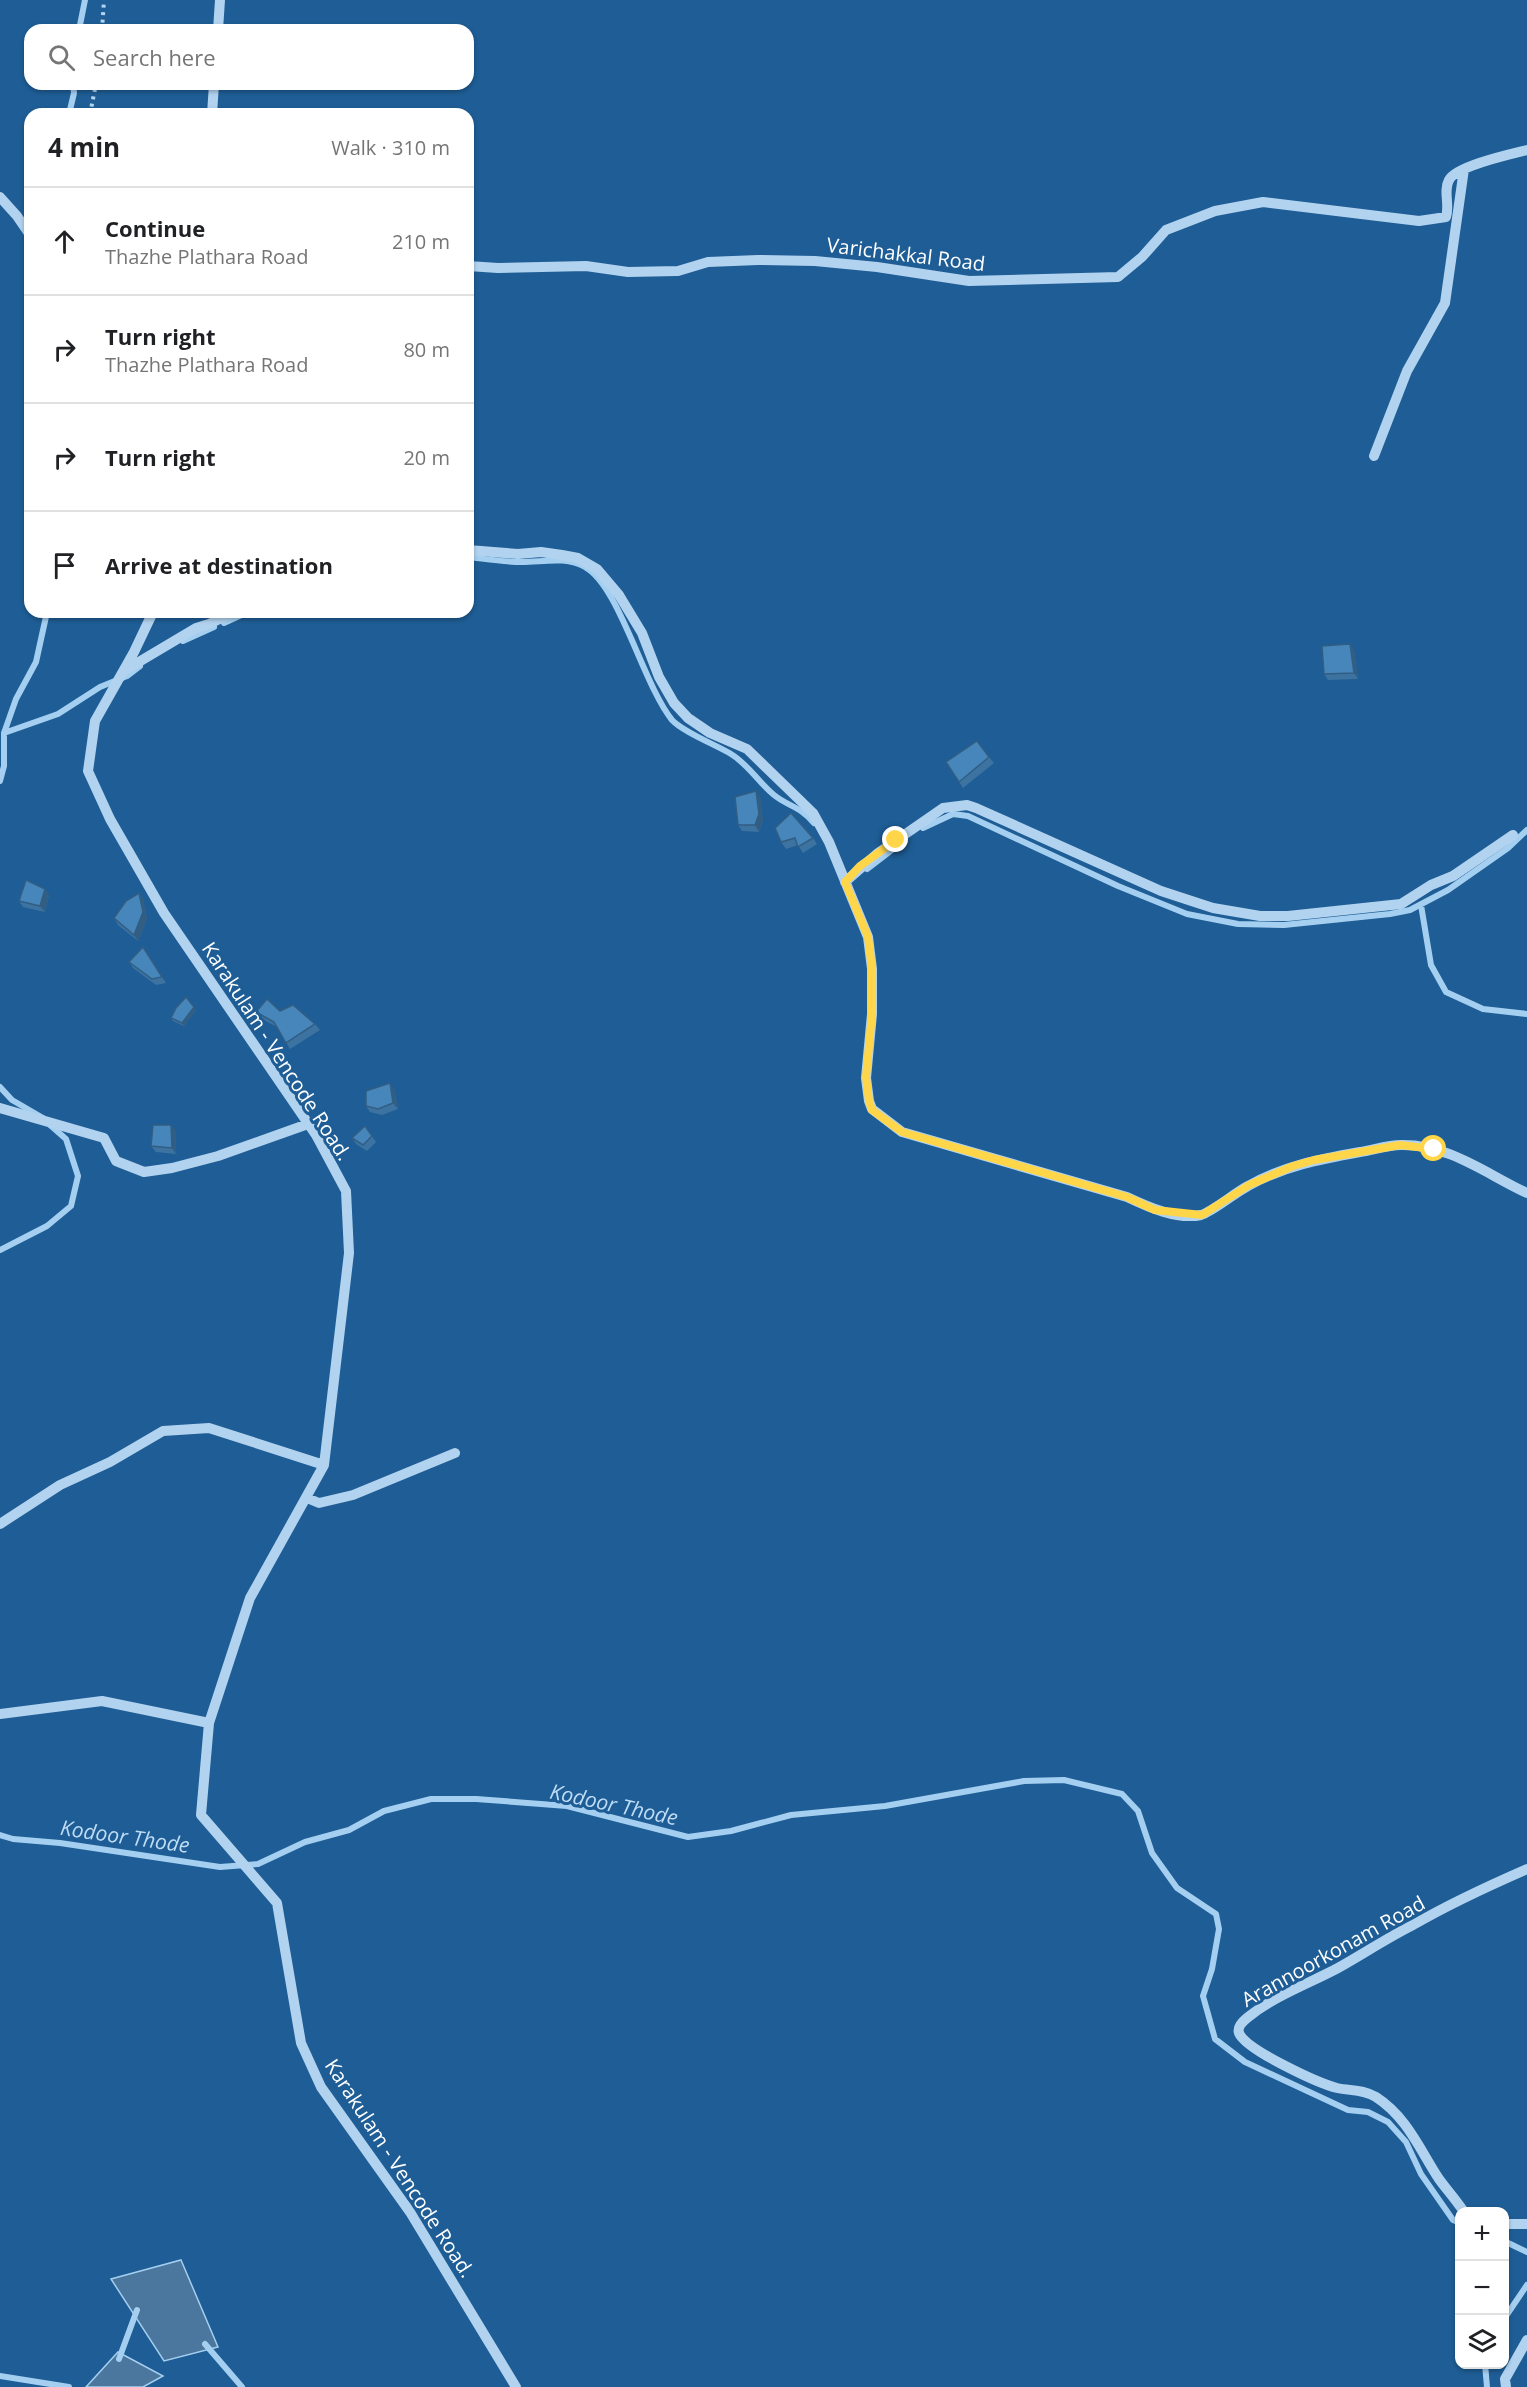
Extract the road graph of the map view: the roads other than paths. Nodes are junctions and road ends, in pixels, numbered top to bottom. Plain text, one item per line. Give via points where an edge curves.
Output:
1 (220, 0) edge
2 (218, 24) edge
3 (214, 90) edge
4 (212, 108) edge
5 (1527, 150) edge
6 (1464, 169) junction
7 (0, 197) edge
8 (24, 226) edge
9 (474, 266) edge
10 (1374, 456) dead end
11 (474, 550) edge
12 (150, 618) edge
13 (222, 618) edge
14 (124, 670) junction
15 (1512, 835) dead end
16 (845, 882) junction
17 (0, 1108) edge
18 (308, 1124) junction
19 (1527, 1193) edge
20 (455, 1453) dead end
21 (324, 1465) junction
22 (307, 1498) junction
23 (0, 1524) edge
24 (0, 1714) edge
25 (209, 1723) junction
26 (1527, 1869) edge
27 (1461, 2207) edge
28 (1509, 2224) edge
29 (1527, 2224) edge
30 (1527, 2340) edge
31 (516, 2387) edge
32 (1506, 2387) edge

1 - 2 street
3 - 4 street
5 - 6 street
6 - 9 street, Varichakkal Road via 1448,180 1448,210 1446,217 1437,220 1263,202 1242,205 1166,230 1118,277 969,281 877,267 758,260 708,262 678,271
6 - 10 street via 1445,303 1407,371
7 - 8 street
11 - 16 street via 552,554 578,558 597,569 619,595 642,633 674,703 710,733 747,749 806,806 824,832
12 - 14 street
13 - 14 street via 196,628
14 - 18 street, Karakulam - Vencode Road. via 95,721 88,771 110,819 164,914
15 - 16 street via 1453,876 1401,904 1260,916 1213,908 1161,891 967,805 943,808 925,819
16 - 19 street via 868,937 872,969 866,1077 869,1101 872,1110 902,1132 1178,1214 1202,1215 1249,1185 1293,1166 1400,1145 1448,1153
17 - 18 street via 104,1138 116,1161 144,1172 218,1156
18 - 21 street, Karakulam - Vencode Road. via 346,1191 350,1253
20 - 22 street via 353,1495 319,1503
21 - 22 street, Karakulam - Vencode Road.
21 - 23 street via 209,1428 163,1431 60,1485
22 - 25 street, Karakulam - Vencode Road. via 250,1598
24 - 25 street via 102,1701
25 - 31 street, Karakulam - Vencode Road. via 201,1815 277,1903 301,2043 321,2087 410,2212
26 - 27 street, Arannoorkonam Road via 1271,2002 1245,2019 1238,2031 1264,2056 1337,2088 1373,2096 1388,2106
28 - 29 street
30 - 32 street via 1505,2379

